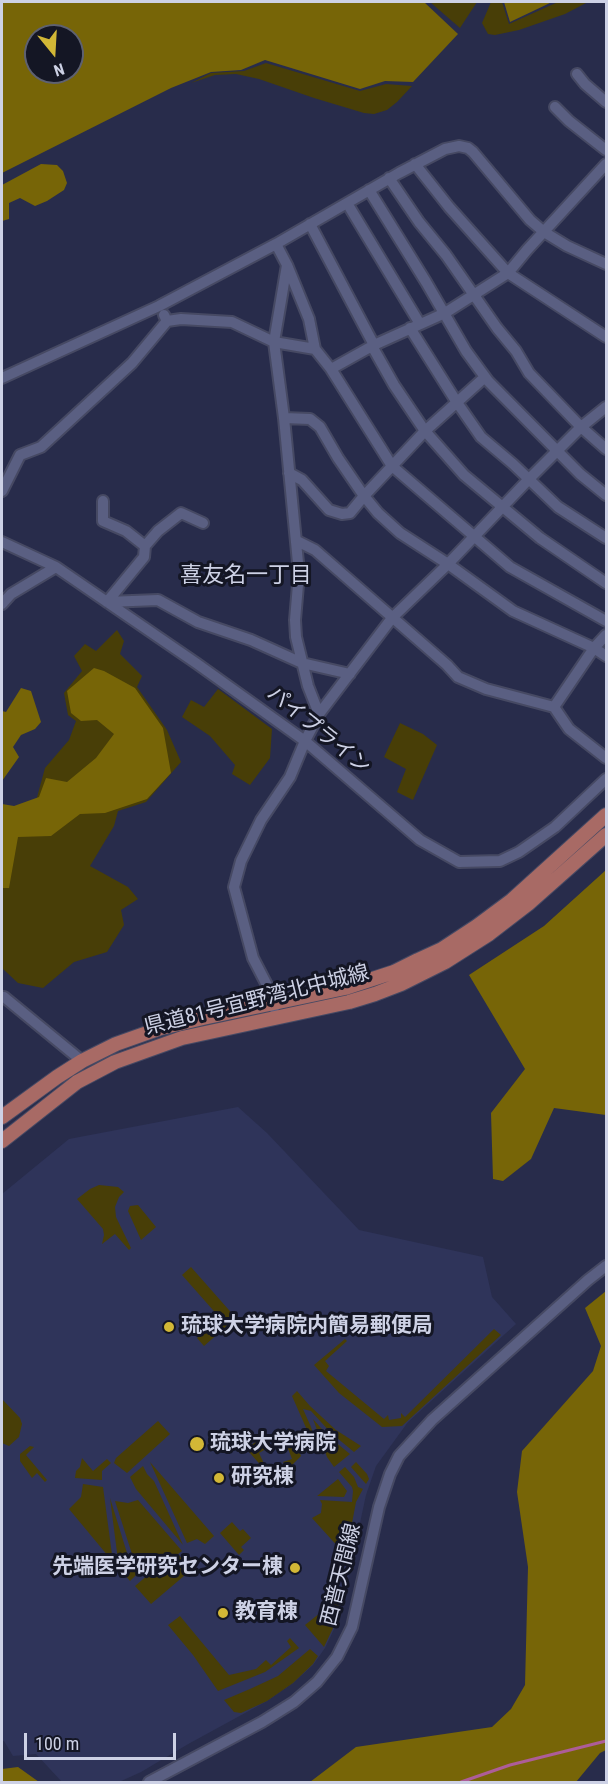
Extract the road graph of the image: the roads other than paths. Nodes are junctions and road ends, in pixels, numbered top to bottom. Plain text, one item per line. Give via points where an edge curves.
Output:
1 (577, 74) dead end
2 (606, 102) edge
3 (555, 107) dead end
4 (606, 150) edge
5 (415, 164) junction
6 (606, 164) edge
7 (389, 178) junction
8 (369, 190) junction
9 (346, 203) junction
10 (310, 224) junction
11 (544, 232) junction
12 (276, 244) junction
13 (606, 264) edge
14 (287, 265) junction
15 (508, 273) junction
16 (475, 295) junction
17 (159, 306) junction
18 (445, 314) junction
19 (167, 321) junction
20 (415, 326) junction
21 (606, 337) edge
22 (274, 342) junction
23 (373, 346) junction
24 (315, 349) junction
25 (331, 369) junction
26 (485, 376) junction
27 (2, 378) edge
28 (456, 401) junction
29 (606, 407) edge
30 (284, 418) junction
31 (581, 427) junction
32 (425, 431) junction
33 (606, 449) edge
34 (558, 451) junction
35 (392, 466) junction
36 (290, 473) junction
37 (529, 478) junction
38 (2, 491) edge
39 (606, 495) edge
40 (363, 496) junction
41 (103, 501) dead end
42 (501, 507) junction
43 (203, 523) dead end
44 (474, 536) junction
45 (606, 538) edge
46 (297, 541) junction
47 (2, 542) edge
48 (145, 546) junction
49 (448, 564) junction
50 (56, 567) junction
51 (606, 583) edge
52 (107, 602) junction
53 (2, 604) edge
54 (392, 618) junction
55 (606, 621) edge
56 (606, 635) edge
57 (594, 648) junction
58 (606, 656) edge
59 (302, 663) junction
60 (350, 674) junction
61 (554, 707) junction
62 (319, 714) junction
63 (305, 741) junction
64 (606, 758) edge
65 (606, 779) edge
66 (606, 815) edge
67 (606, 835) edge
68 (4, 997) dead end
69 (273, 1003) junction
70 (276, 1018) junction
71 (82, 1061) junction
72 (2, 1117) edge
73 (2, 1141) edge
74 (606, 1266) edge
75 (149, 1782) edge

1 - 2 street
3 - 4 street
5 - 7 street
5 - 11 street via 445,148 468,148
5 - 15 street
6 - 11 street
7 - 8 street
7 - 16 street
8 - 9 street
8 - 18 street
9 - 10 street
9 - 20 street
10 - 12 street
10 - 23 street
11 - 13 street
11 - 15 street
12 - 14 street
12 - 17 street
14 - 22 street
14 - 24 street via 309,319
15 - 16 street
15 - 21 street
16 - 18 street
16 - 31 street via 529,373
17 - 19 street
17 - 27 street
18 - 20 street
18 - 26 street
19 - 22 street via 232,322
19 - 38 street via 132,363 72,419 41,447 20,455
20 - 23 street
20 - 28 street
22 - 24 street
22 - 30 street
23 - 25 street
23 - 32 street
24 - 25 street
25 - 35 street
26 - 28 street
26 - 34 street
28 - 32 street
28 - 37 street via 481,437
29 - 31 street
30 - 36 street
30 - 40 street via 310,419 320,427
31 - 33 street
31 - 34 street
32 - 35 street
32 - 42 street via 464,476
34 - 37 street
34 - 39 street
35 - 40 street
35 - 44 street
36 - 40 street via 302,480 329,510 350,513
36 - 46 street
37 - 42 street
37 - 45 street via 558,507
40 - 49 street via 400,533
41 - 48 street via 103,521 126,531
42 - 44 street
42 - 51 street
43 - 48 street via 181,513
44 - 49 street
44 - 55 street via 510,567
46 - 54 street via 315,550
46 - 59 street via 295,620
47 - 50 street, パイプライン
48 - 52 street via 144,557
49 - 54 street
49 - 57 street via 513,611
50 - 52 street, パイプライン
50 - 53 street via 11,594
52 - 59 street via 158,600 198,622
52 - 63 street, パイプライン
54 - 60 street
54 - 61 street via 458,677 486,689
56 - 57 street
57 - 58 street
57 - 61 street
59 - 60 street
59 - 62 street
60 - 62 street
61 - 64 street via 569,729
62 - 63 street
63 - 65 street, パイプライン via 420,840 459,862 500,861 519,852 555,827
63 - 69 street via 290,777 261,820 241,861 234,887 253,958
66 - 69 main road, 県道81号宜野湾北中城線 via 512,900 442,949 368,981
67 - 70 main road, 県道81号宜野湾北中城線 via 528,904 445,962 375,994
68 - 71 street
69 - 70 street
69 - 71 main road, 県道81号宜野湾北中城線 via 161,1028
70 - 73 main road, 県道81号宜野湾北中城線 via 182,1038 115,1062 77,1082
71 - 72 main road, 県道81号宜野湾北中城線
74 - 75 street, 西普天間線 via 432,1420 399,1456 379,1507 352,1627 328,1670 294,1702

